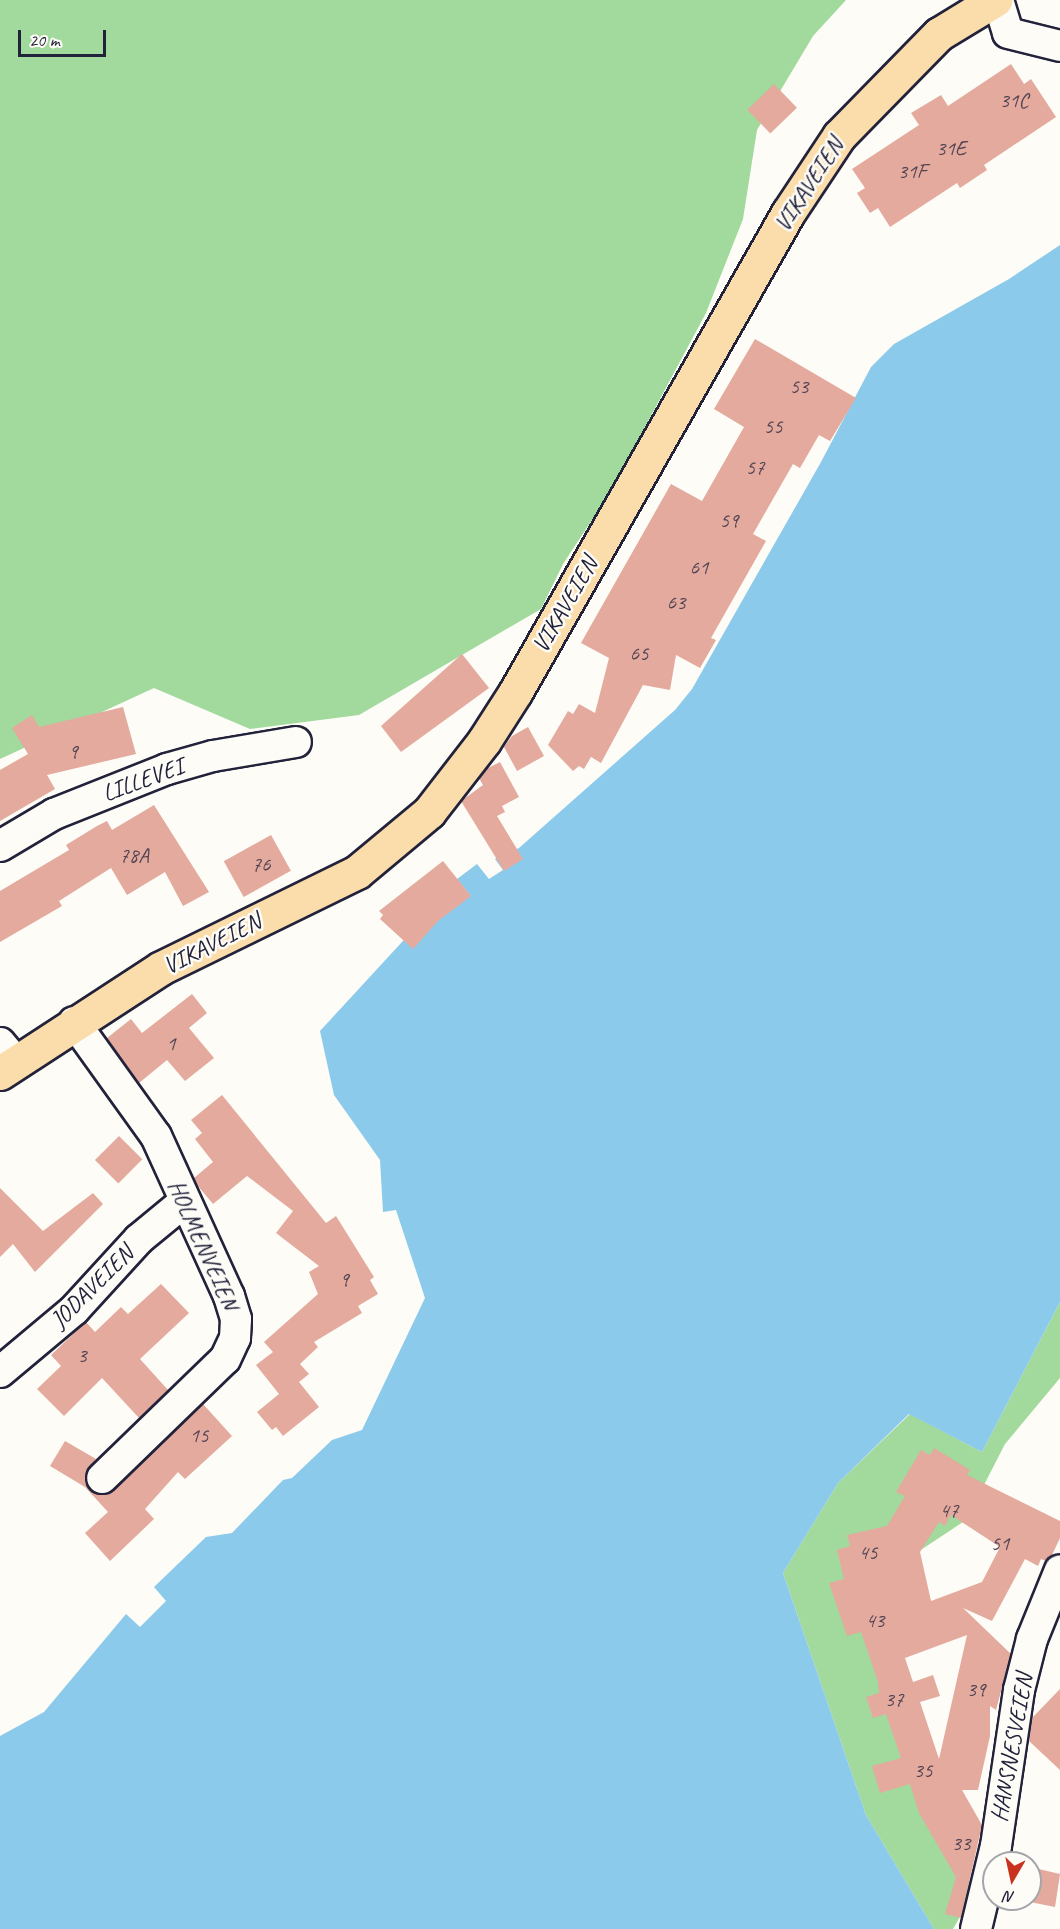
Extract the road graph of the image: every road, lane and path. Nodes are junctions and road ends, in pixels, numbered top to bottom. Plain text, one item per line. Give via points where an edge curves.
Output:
1 (985, 3) edge
2 (1060, 46) edge
3 (296, 742) dead end
4 (0, 846) edge
5 (74, 1022) junction
6 (5, 1059) edge
7 (184, 1202) junction
8 (0, 1372) edge
9 (102, 1478) dead end
10 (1060, 1570) edge
11 (976, 1929) edge

1 - 2 street via 1008,33
1 - 5 main road, VIKAVEIEN via 939,34 911,59 839,136 788,213 516,691 484,741 429,812 357,872 161,969
3 - 4 street, LILLEVEI via 213,756 167,769 54,814
5 - 6 main road, VIKAVEIEN
5 - 7 street, HOLMENVEIEN via 156,1136
7 - 8 street, JODAVEIEN via 139,1239 74,1310
7 - 9 street, HOLMENVEIEN via 229,1296 236,1319 235,1338 225,1359
10 - 11 street, HANSNESVEIEN via 1032,1639 1019,1690 996,1846

